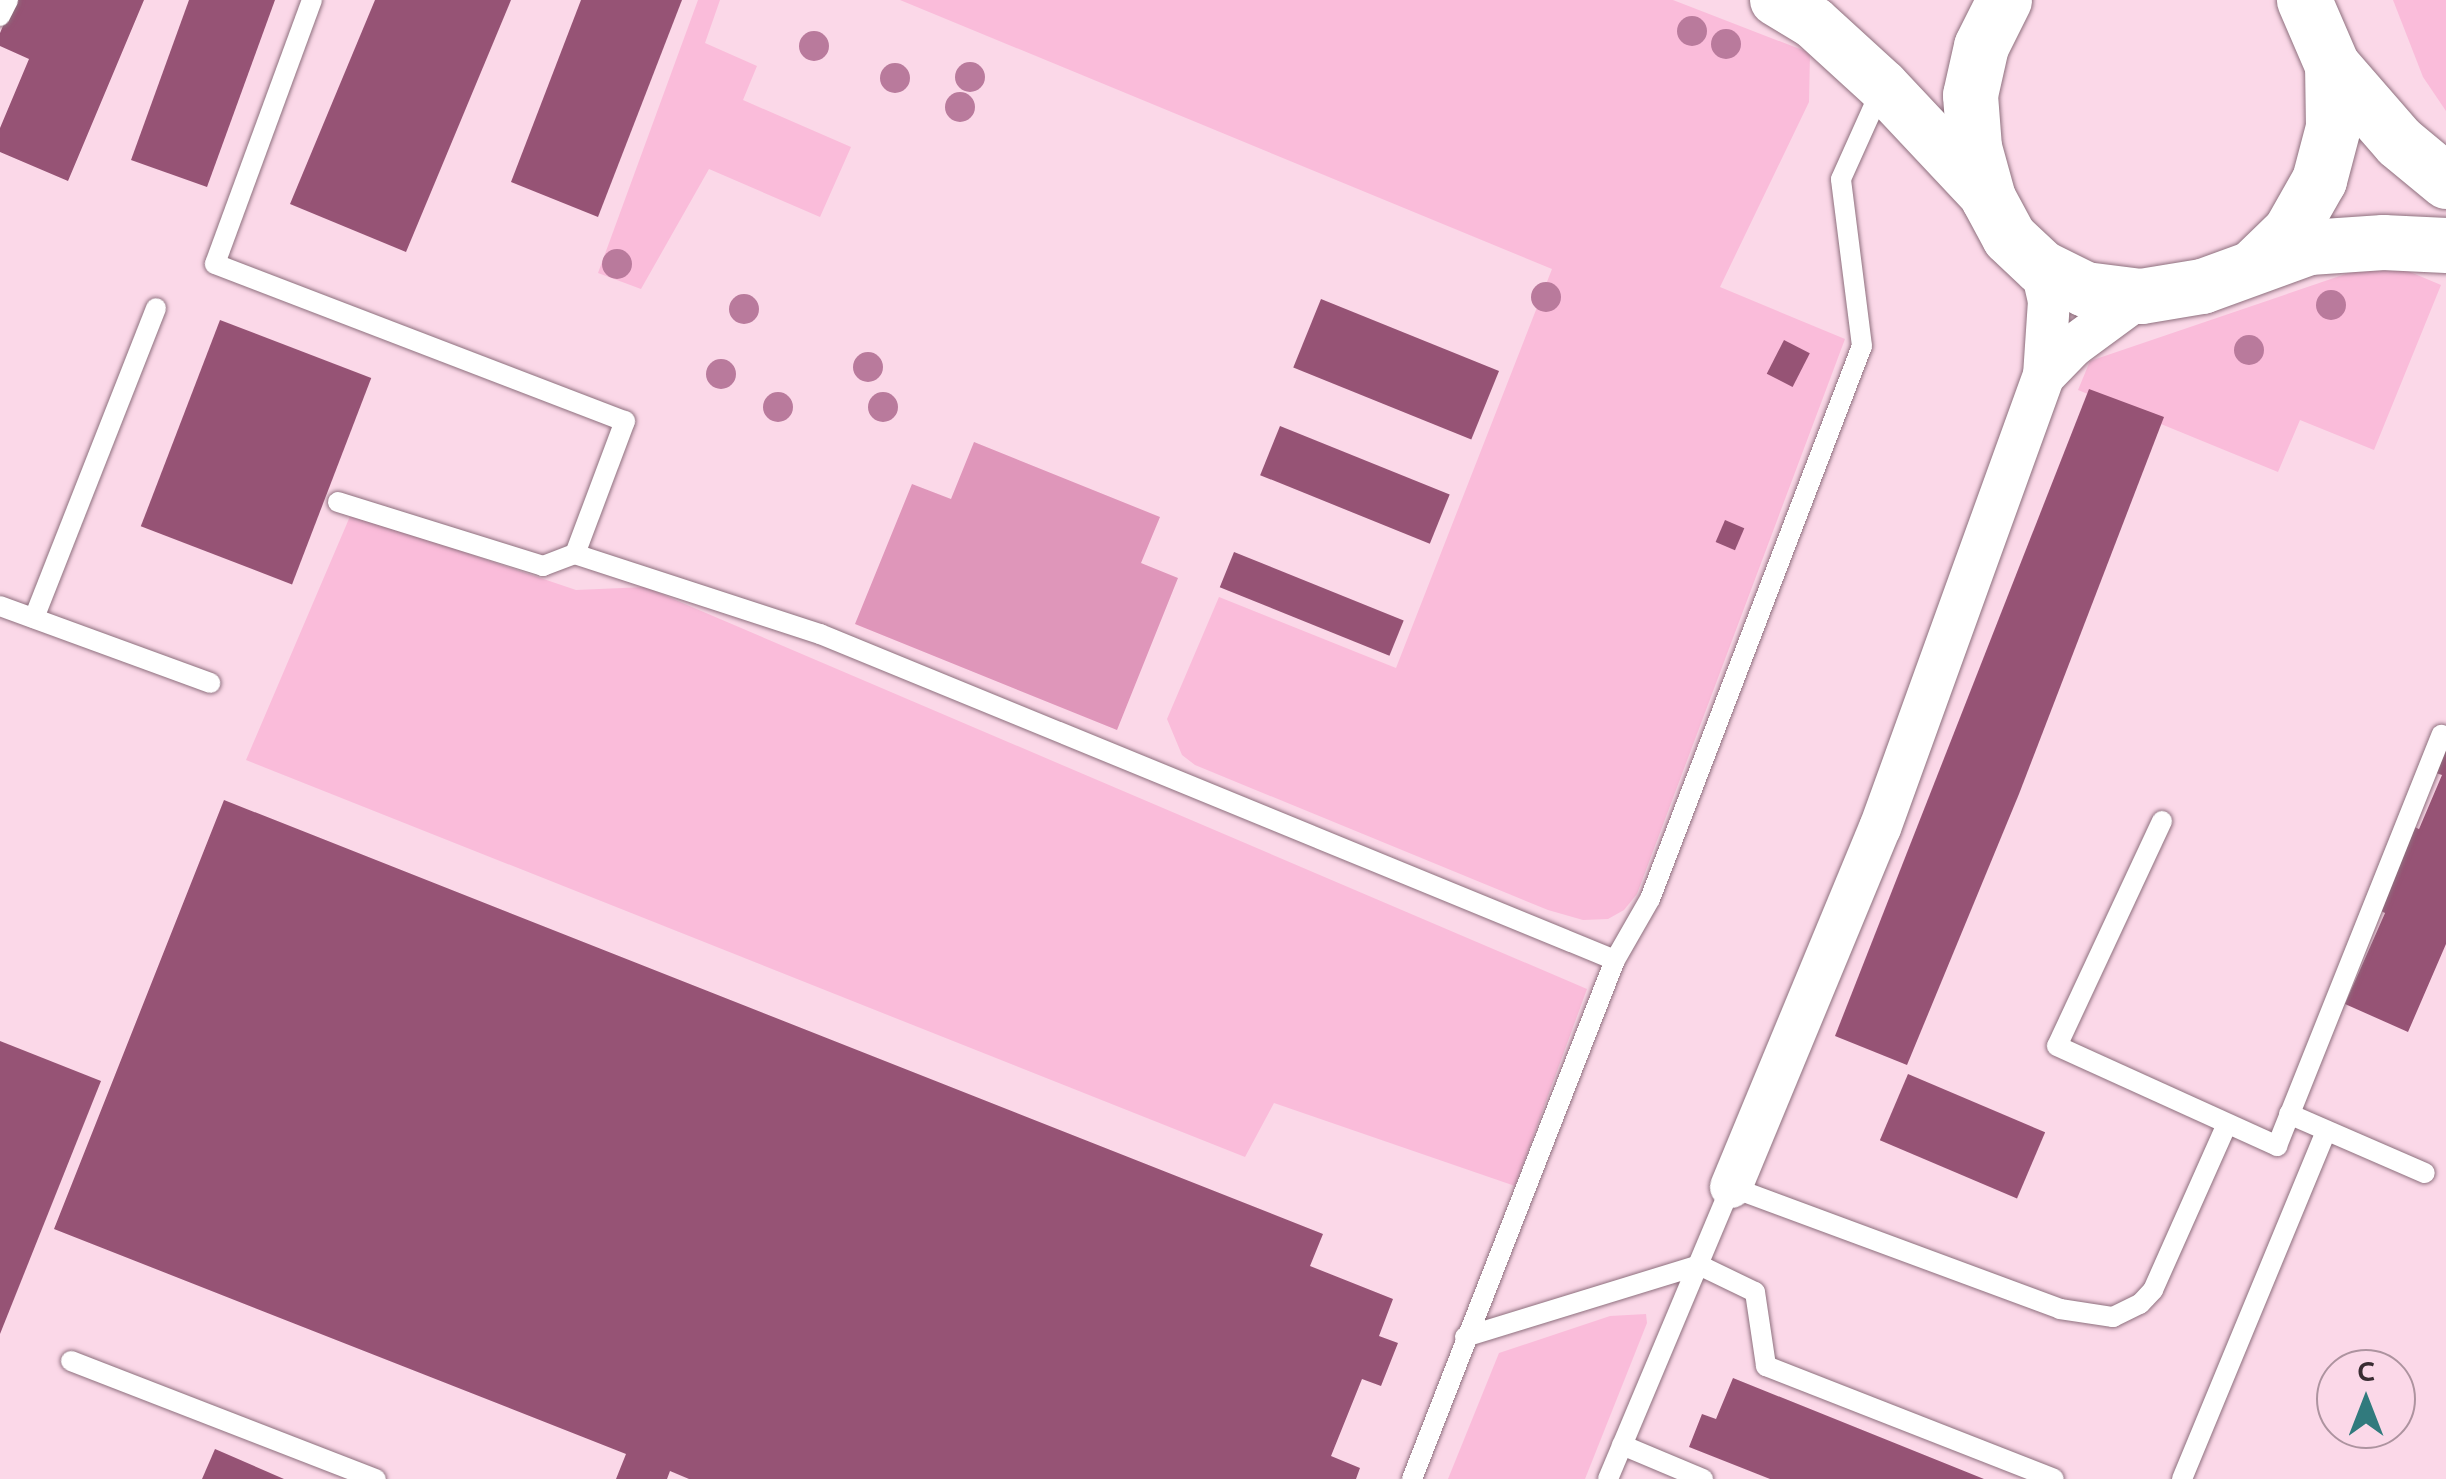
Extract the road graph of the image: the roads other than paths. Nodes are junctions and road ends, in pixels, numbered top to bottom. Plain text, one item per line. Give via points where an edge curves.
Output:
1 (8, 0) edge
2 (312, 0) edge
3 (1776, 0) edge
4 (2004, 0) edge
5 (0, 16) edge
6 (2322, 25) edge
7 (1883, 86) junction
8 (2446, 181) edge
9 (1988, 198) junction
10 (2446, 246) edge
11 (2253, 266) junction
12 (2041, 267) junction
13 (2141, 296) junction
14 (156, 308) dead end
15 (2044, 376) junction
16 (338, 502) dead end
17 (575, 554) junction
18 (0, 606) edge
19 (34, 618) junction
20 (210, 683) dead end
21 (2441, 735) dead end
22 (2162, 822) dead end
23 (1615, 960) junction
24 (2289, 1114) junction
25 (2226, 1126) junction
26 (2326, 1130) junction
27 (2425, 1173) dead end
28 (1731, 1187) junction
29 (1699, 1265) junction
30 (1465, 1336) junction
31 (71, 1361) dead end
32 (1622, 1444) junction
33 (376, 1479) edge
34 (1412, 1479) edge
35 (1608, 1479) edge
36 (1703, 1479) edge
37 (2054, 1479) edge
38 (2182, 1479) edge

1 - 5 lane
2 - 17 lane via 215,264 625,420
3 - 7 street via 1814,23
4 - 9 main road via 1980,46 1970,95
6 - 8 main road via 2399,142
6 - 11 main road via 2333,127 2319,180 2290,230
7 - 9 street
7 - 23 lane via 1842,179 1862,346 1650,898
9 - 12 main road via 2010,237
10 - 11 main road via 2309,248
11 - 13 main road via 2202,286
12 - 13 main road via 2085,289
12 - 15 street via 2049,301
13 - 15 street
14 - 19 lane
15 - 28 street via 1880,828
16 - 17 lane via 543,566
17 - 23 lane via 820,634
18 - 19 lane
19 - 20 lane
21 - 24 lane
22 - 25 lane via 2057,1046
23 - 30 lane
24 - 25 lane via 2276,1146
24 - 26 lane
25 - 28 lane via 2153,1290 2113,1317 2060,1309
26 - 27 lane
26 - 38 lane
28 - 29 lane
29 - 30 lane
29 - 32 lane
29 - 37 lane via 1755,1292 1766,1366
30 - 34 lane
31 - 33 lane
32 - 35 lane
32 - 36 lane

